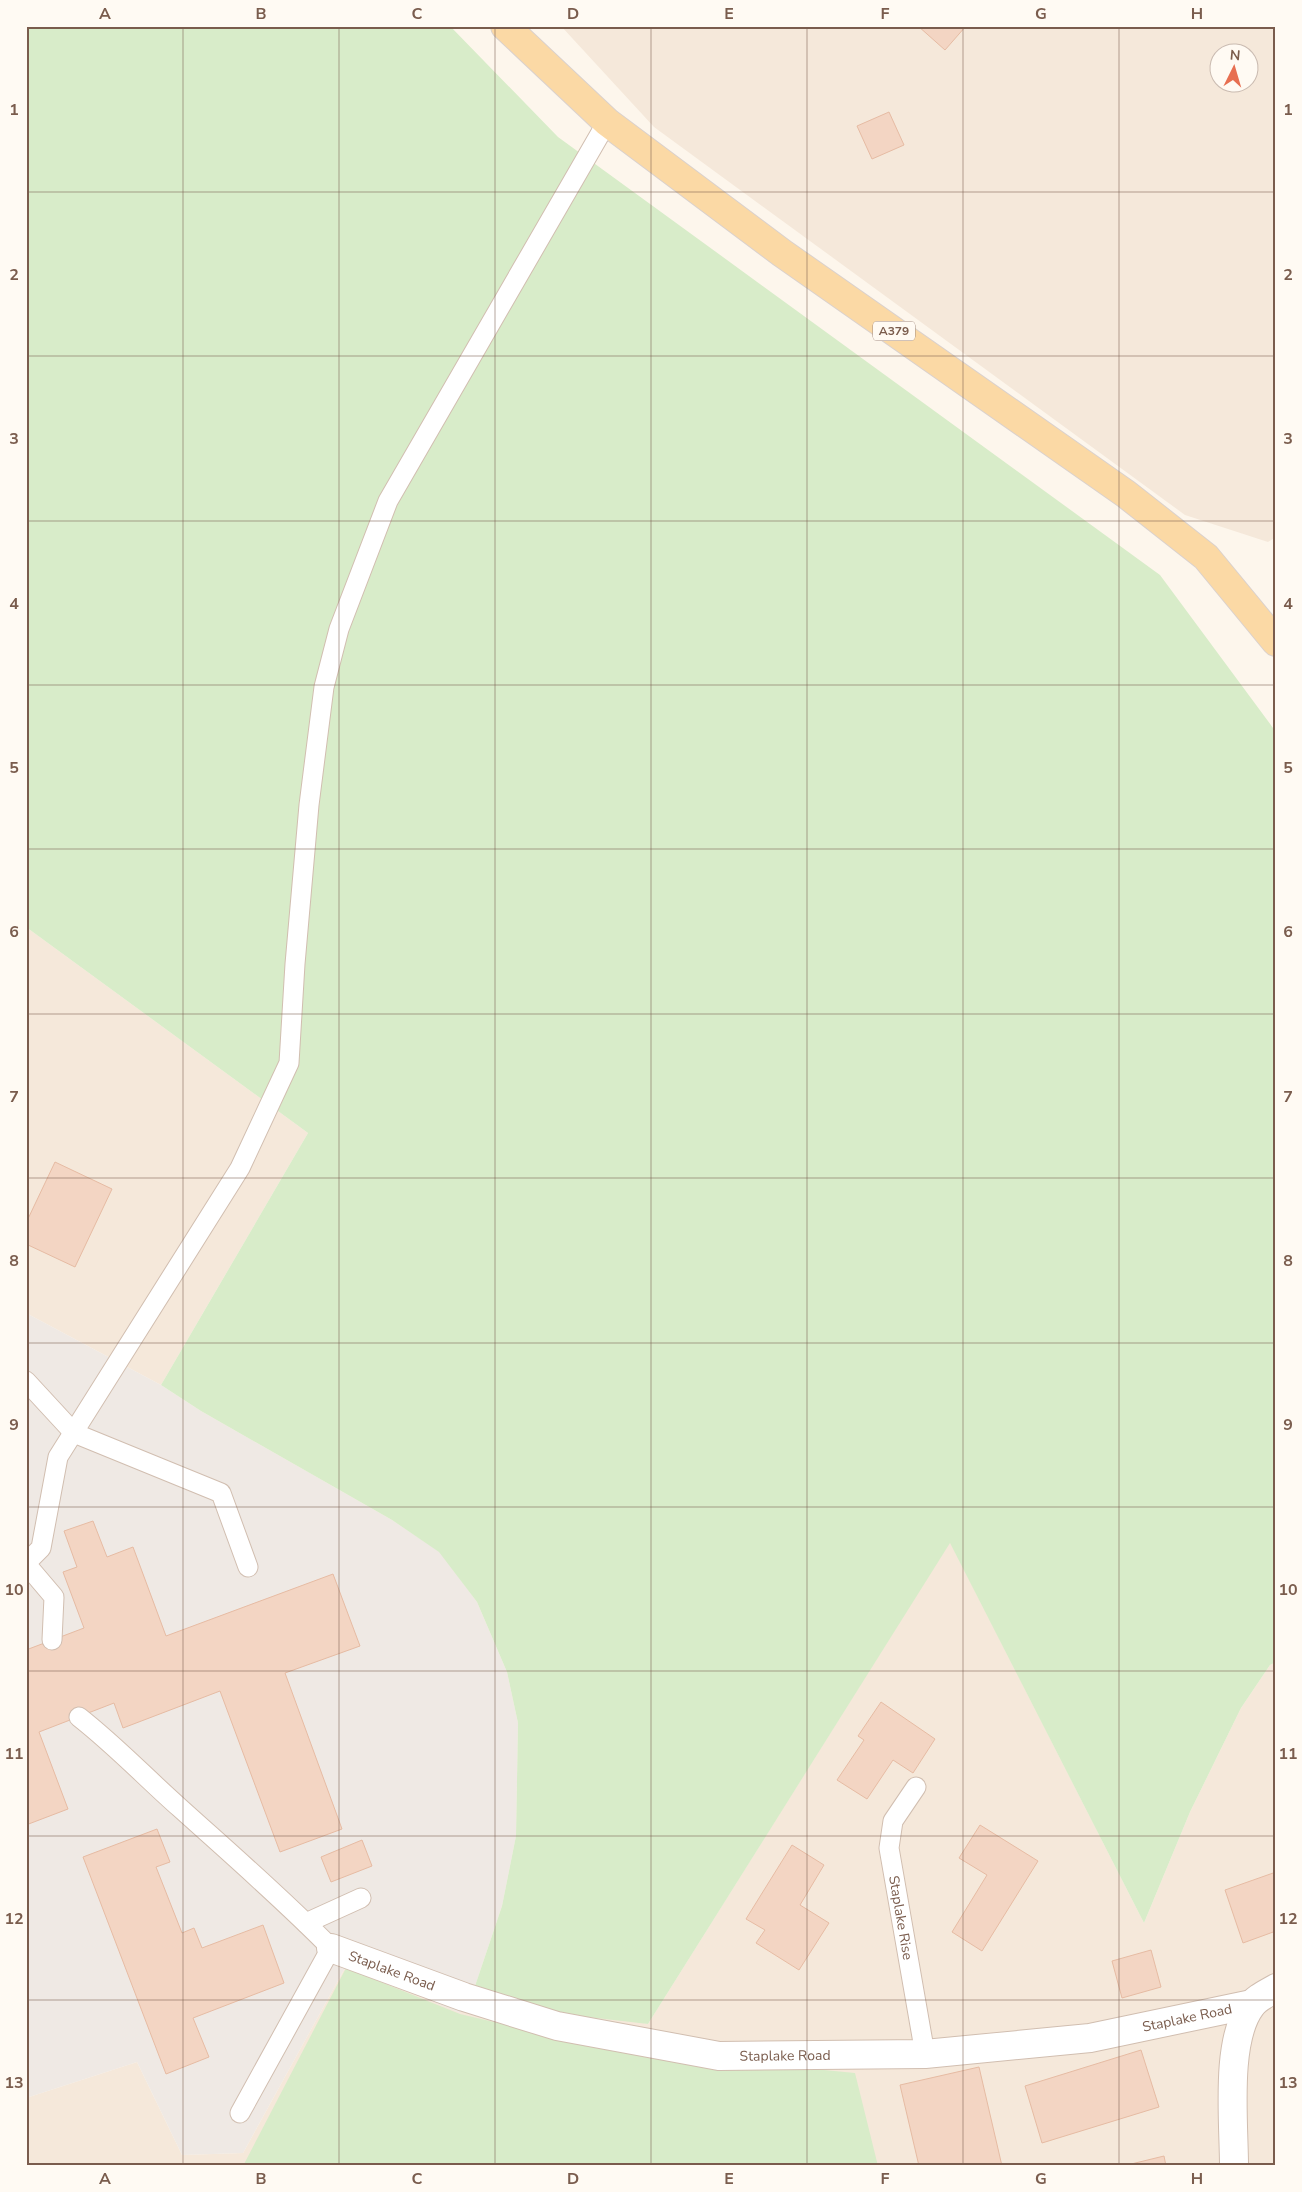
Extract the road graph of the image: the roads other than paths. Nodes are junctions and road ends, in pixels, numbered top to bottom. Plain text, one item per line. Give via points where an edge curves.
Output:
1 (505, 26) edge
2 (607, 122) junction
3 (1276, 642) edge
4 (26, 1381) edge
5 (74, 1433) junction
6 (26, 1564) edge
7 (248, 1567) dead end
8 (52, 1640) dead end
9 (79, 1717) dead end
10 (916, 1787) dead end
11 (361, 1898) dead end
12 (306, 1923) junction
13 (331, 1948) junction
14 (1276, 1988) edge
15 (1252, 2004) junction
16 (925, 2054) junction
17 (240, 2113) dead end
18 (1234, 2166) edge

1 - 2 main road, A379
2 - 3 main road, A379 via 782,253 1126,494 1206,557
2 - 5 lane via 388,501 339,629 324,688 310,796 289,1063 240,1168
4 - 5 lane
5 - 6 lane via 58,1457 40,1548
5 - 7 lane via 221,1493
6 - 8 lane via 54,1597
9 - 12 lane via 114,1744 155,1786
10 - 16 lane, Staplake Rise via 892,1821 889,1848
11 - 12 lane
12 - 13 lane
13 - 16 street, Staplake Road via 464,1997 557,2026 719,2056
13 - 17 lane
14 - 15 street, Staplake Road
15 - 16 street, Staplake Road via 1090,2038
15 - 18 street, Staplake Road via 1239,2025 1234,2052

